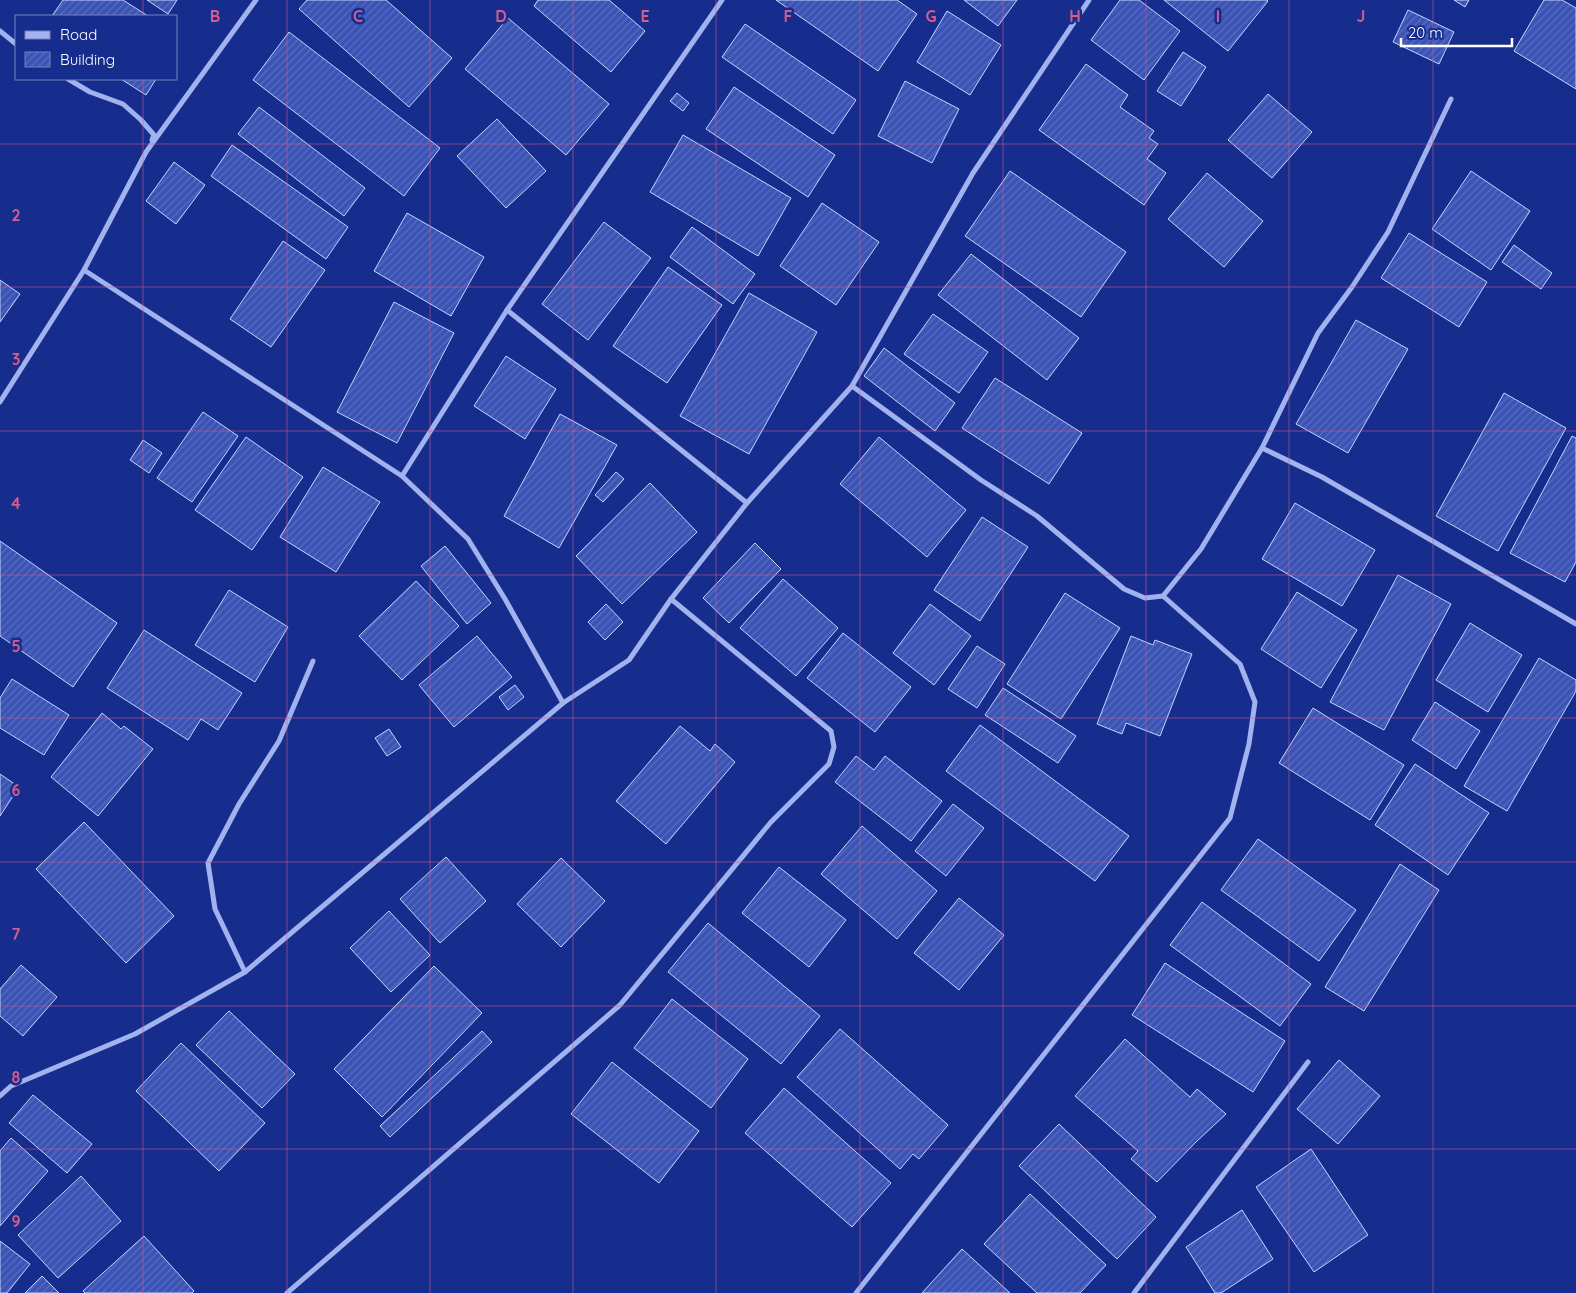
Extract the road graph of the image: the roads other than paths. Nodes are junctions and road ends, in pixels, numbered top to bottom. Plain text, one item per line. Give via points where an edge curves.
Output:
1 (256, 0) edge
2 (722, 0) edge
3 (1089, 0) edge
4 (0, 31) edge
5 (15, 43) edge
6 (70, 80) edge
7 (1452, 98) dead end
8 (146, 152) junction
9 (84, 270) junction
10 (507, 310) junction
11 (852, 386) junction
12 (0, 402) edge
13 (1262, 448) junction
14 (402, 476) junction
15 (747, 503) junction
16 (1163, 596) junction
17 (670, 600) junction
18 (1576, 624) edge
19 (314, 661) dead end
20 (563, 703) junction
21 (245, 972) junction
22 (1308, 1062) dead end
23 (0, 1096) edge
24 (287, 1293) edge
25 (856, 1293) edge
26 (1134, 1293) edge

1 - 8 street
2 - 10 street
3 - 11 street via 973,173
4 - 5 street
6 - 8 street via 90,92 123,104 142,120 154,135
7 - 13 street via 1388,232 1318,334
8 - 9 street
9 - 12 street
9 - 14 street
10 - 14 street
10 - 15 street
11 - 15 street
11 - 16 street via 1036,516 1124,589 1145,598
13 - 16 street via 1201,549
13 - 18 street via 1322,477
14 - 20 street via 468,539
15 - 17 street
16 - 25 street via 1240,664 1255,702 1249,744 1230,818
17 - 20 street via 629,660
17 - 24 street via 831,731 834,747 829,764 771,822 620,1005
19 - 21 street via 279,740 239,804 208,863 215,909
20 - 21 street
21 - 23 street via 135,1034 11,1086
22 - 26 street

